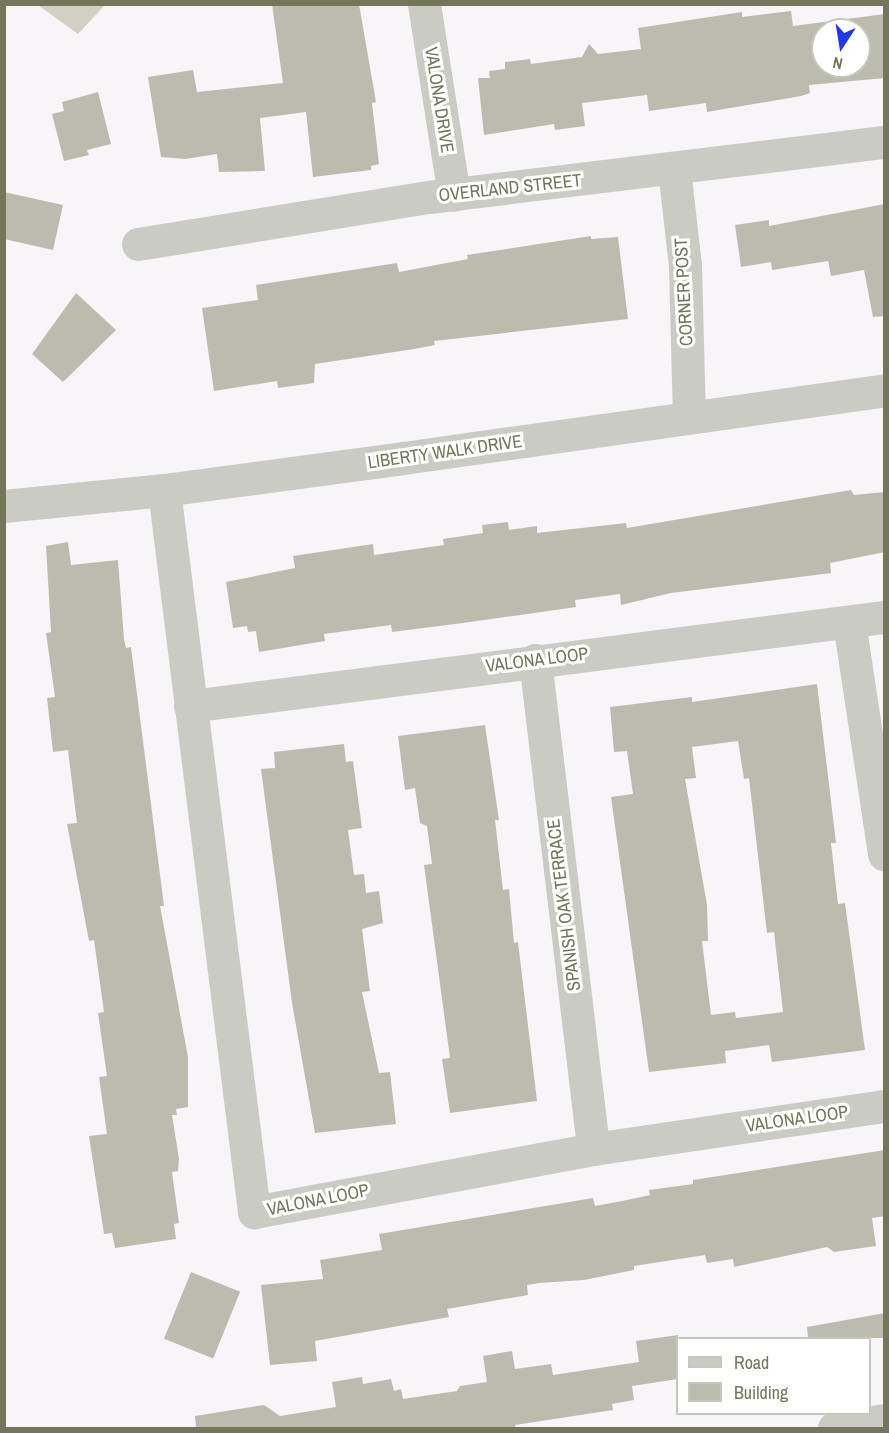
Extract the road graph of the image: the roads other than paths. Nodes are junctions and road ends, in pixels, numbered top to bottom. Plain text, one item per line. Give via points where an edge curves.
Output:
1 (424, 4) edge
2 (885, 142) edge
3 (674, 169) junction
4 (454, 195) junction
5 (138, 244) dead end
6 (885, 390) edge
7 (689, 415) junction
8 (164, 490) junction
9 (4, 506) edge
10 (885, 617) edge
11 (849, 622) junction
12 (535, 660) junction
13 (190, 706) junction
14 (885, 854) edge
15 (885, 1106) edge
16 (593, 1149) junction
17 (885, 1420) edge
18 (834, 1428) edge

1 - 4 street, VALONA DRIVE
2 - 3 street, OVERLAND STREET
3 - 4 street, OVERLAND STREET
3 - 7 street, CORNER POST via 685,266
4 - 5 street, OVERLAND STREET
6 - 7 street, LIBERTY WALK DRIVE
7 - 8 street, LIBERTY WALK DRIVE
8 - 9 street, LIBERTY WALK DRIVE
8 - 13 street, VALONA LOOP
10 - 11 street, VALONA LOOP
11 - 12 street, VALONA LOOP
11 - 14 street
12 - 13 street, VALONA LOOP
12 - 16 street, SPANISH OAK TERRACE
13 - 16 street, VALONA LOOP via 254,1212
15 - 16 street, VALONA LOOP
17 - 18 street

